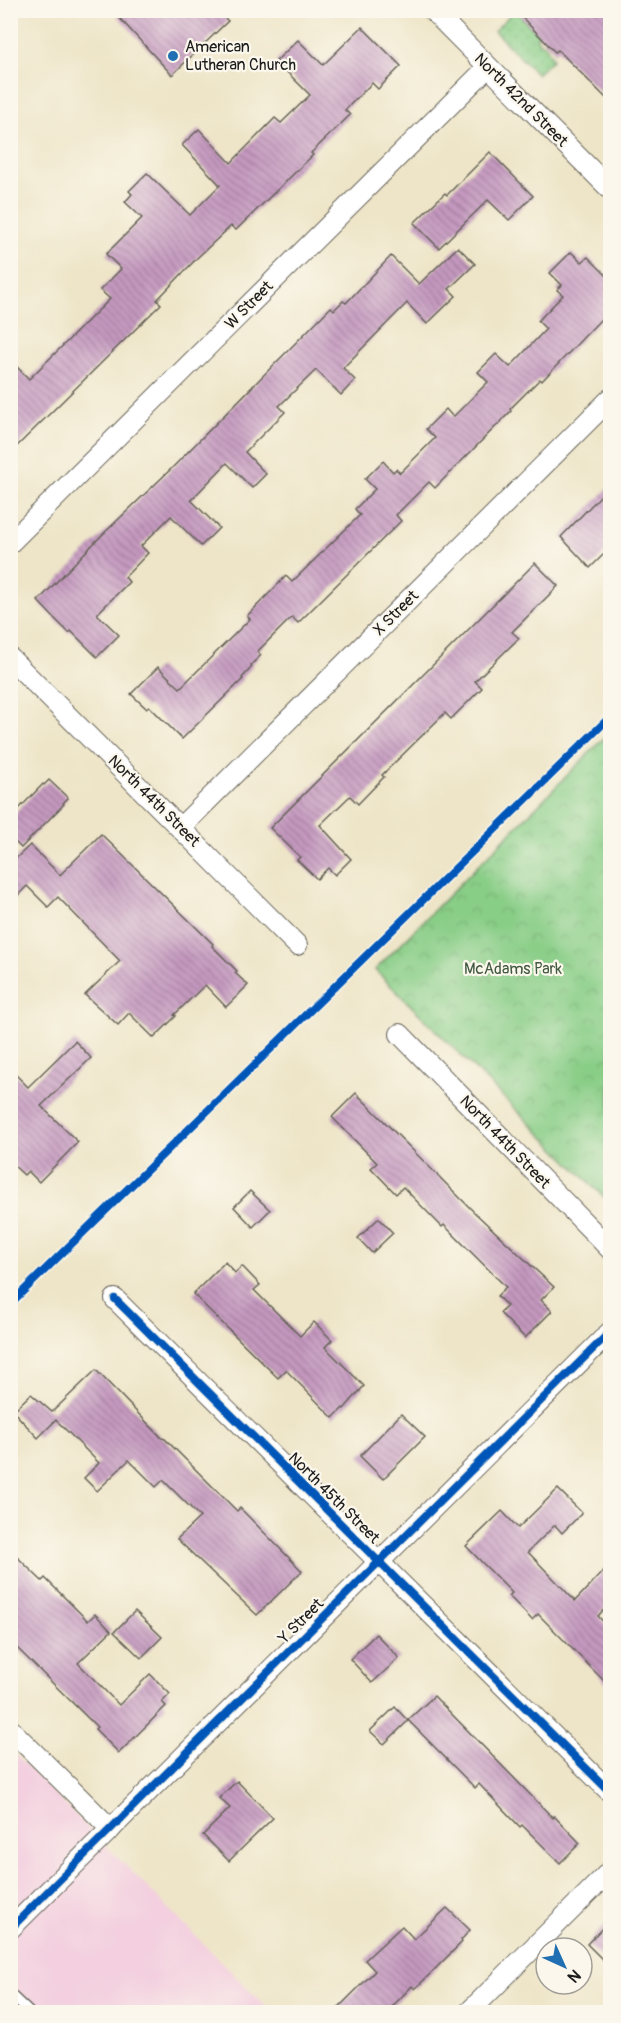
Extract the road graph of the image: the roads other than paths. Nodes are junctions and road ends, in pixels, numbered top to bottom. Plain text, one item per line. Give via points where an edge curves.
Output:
1 (432, 10) edge
2 (488, 67) junction
3 (610, 189) edge
4 (610, 399) edge
5 (10, 543) edge
6 (10, 658) edge
7 (181, 827) junction
8 (297, 945) dead end
9 (400, 1034) dead end
10 (610, 1249) edge
11 (115, 1299) dead end
12 (610, 1332) edge
13 (379, 1563) junction
14 (10, 1730) edge
15 (610, 1792) edge
16 (111, 1829) junction
17 (610, 1871) edge
18 (10, 1929) edge
19 (10, 1994) edge
20 (29, 2013) edge
21 (469, 2013) edge

1 - 2 street, North 42nd Street
2 - 3 street, North 42nd Street
2 - 5 street, W Street
4 - 7 street, X Street
6 - 7 street, North 44th Street
7 - 8 street, North 44th Street
9 - 10 street, North 44th Street
11 - 13 street, North 45th Street
12 - 13 street, Y Street
13 - 15 street, North 45th Street
13 - 16 street, Y Street
14 - 16 street
16 - 18 street, Y Street
17 - 21 street
19 - 20 lane

